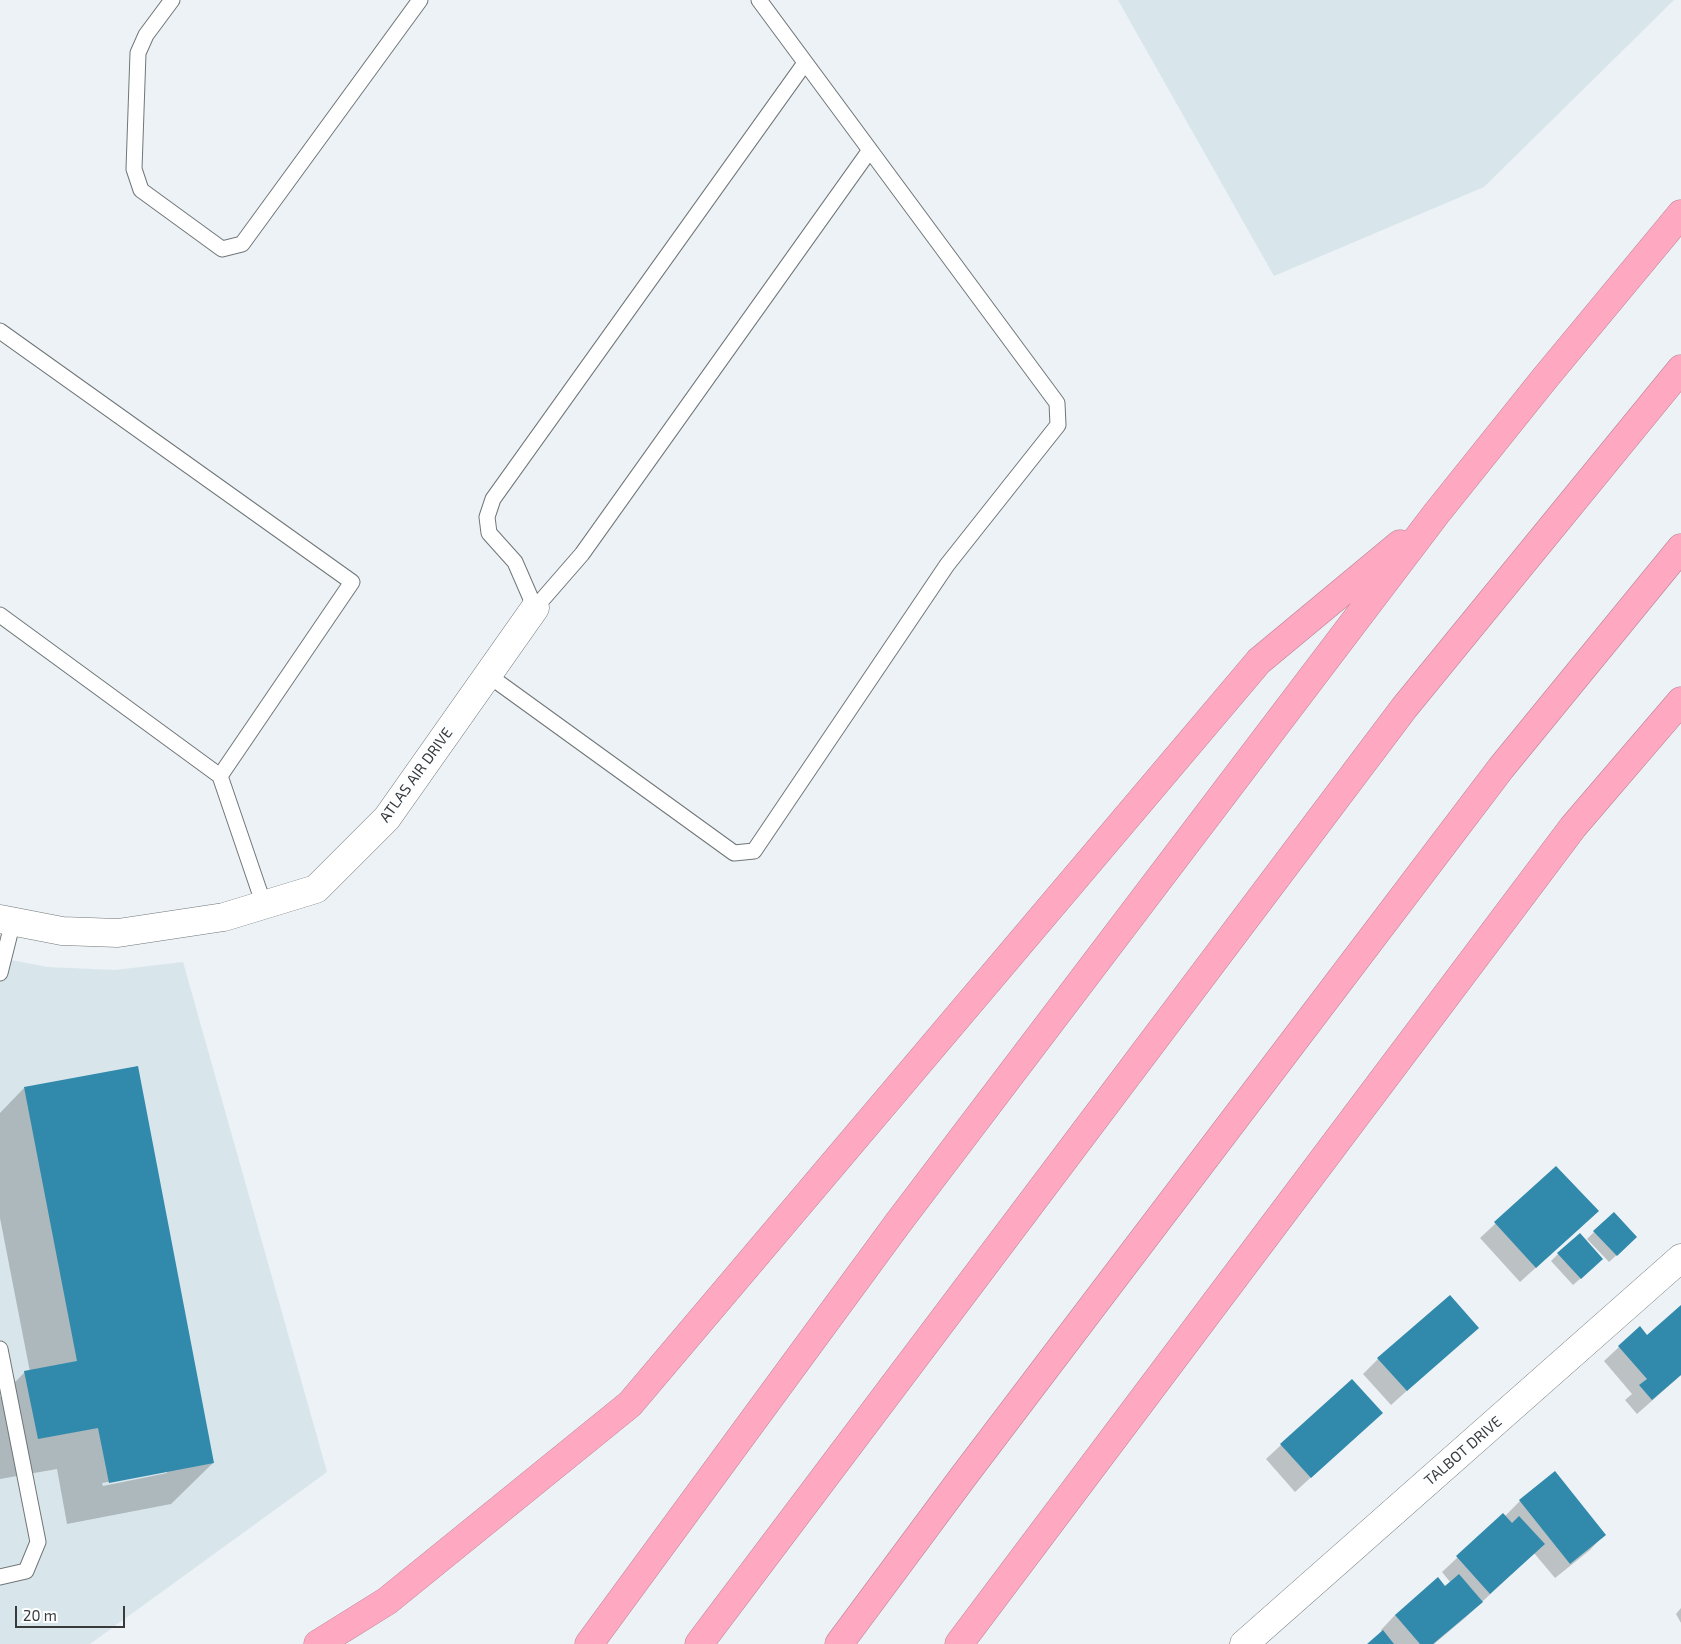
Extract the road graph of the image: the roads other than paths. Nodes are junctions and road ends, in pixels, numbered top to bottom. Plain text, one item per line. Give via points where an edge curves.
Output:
1 (172, 0) edge
2 (420, 0) edge
3 (759, 0) edge
4 (805, 63) junction
5 (870, 150) junction
6 (1681, 214) edge
7 (0, 331) edge
8 (1681, 369) edge
9 (1436, 514) junction
10 (1681, 548) edge
11 (535, 608) junction
12 (0, 615) edge
13 (488, 675) junction
14 (1681, 701) edge
15 (220, 776) junction
16 (264, 905) junction
17 (6, 920) edge
18 (0, 973) edge
19 (1681, 1258) edge
20 (0, 1349) edge
21 (0, 1577) edge
22 (318, 1644) edge
23 (589, 1644) edge
24 (699, 1644) edge
25 (839, 1644) edge
26 (958, 1644) edge
27 (1244, 1644) edge

1 - 2 lane via 146,35 138,53 134,169 142,190 222,249 242,244
3 - 4 lane
4 - 5 lane
4 - 11 lane via 493,499 487,517 489,533 515,562
5 - 11 lane via 582,554
5 - 13 lane via 1057,403 1058,425 947,565 754,850 734,853
6 - 9 highway
7 - 15 lane via 352,582
8 - 24 highway via 1404,708
9 - 22 highway via 1259,661 630,1404 387,1601
9 - 23 highway via 898,1223
10 - 25 highway via 1501,768
11 - 13 street, ATLAS AIR DRIVE
12 - 15 lane
13 - 16 street, ATLAS AIR DRIVE via 387,818 316,889
14 - 26 highway via 1573,827
15 - 16 lane
16 - 17 street, ATLAS AIR DRIVE via 224,917 118,933 62,931
17 - 18 lane
19 - 27 street, TALBOT DRIVE
20 - 21 lane via 38,1542 26,1571

